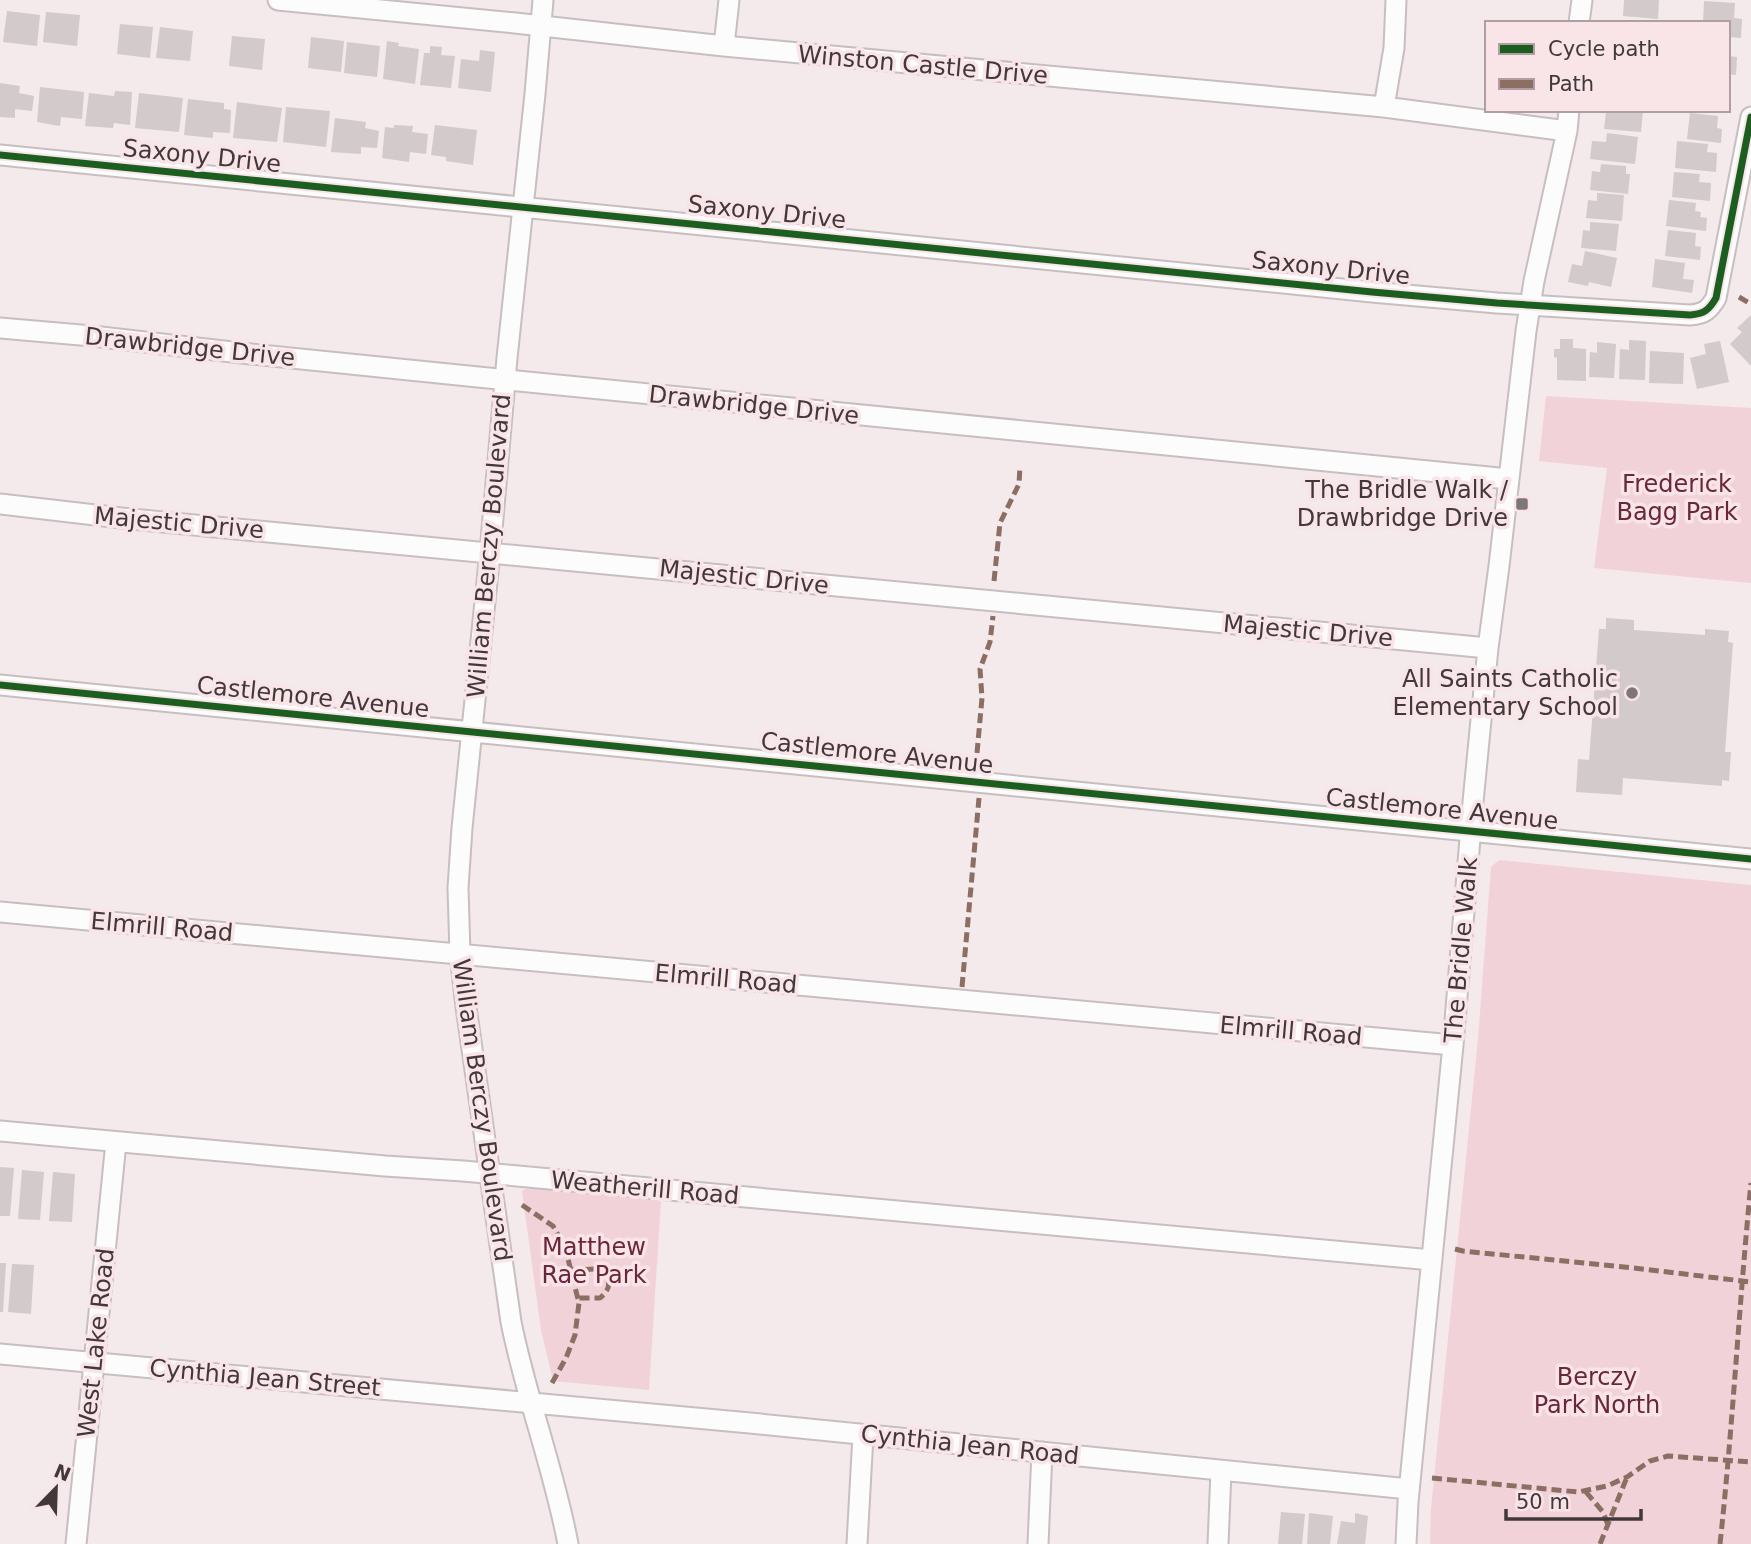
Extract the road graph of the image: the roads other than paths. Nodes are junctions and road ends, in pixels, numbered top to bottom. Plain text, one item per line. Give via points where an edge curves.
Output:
1 (278, 0) edge
2 (543, 0) edge
3 (729, 0) edge
4 (1396, 0) edge
5 (1582, 0) edge
6 (355, 4) edge
7 (1579, 21) edge
8 (540, 26) junction
9 (724, 46) junction
10 (1384, 107) junction
11 (1569, 112) edge
12 (1751, 117) edge
13 (1567, 131) junction
14 (0, 155) edge
15 (522, 207) junction
16 (1530, 304) junction
17 (0, 328) edge
18 (505, 380) junction
19 (1509, 479) junction
20 (0, 504) edge
21 (490, 552) junction
22 (1488, 648) junction
23 (0, 685) edge
24 (472, 733) junction
25 (1471, 831) junction
26 (1751, 859) edge
27 (0, 912) edge
28 (460, 954) junction
29 (1453, 1045) junction
30 (0, 1131) edge
31 (116, 1142) junction
32 (490, 1174) junction
33 (1432, 1260) junction
34 (0, 1354) edge
35 (94, 1362) junction
36 (530, 1403) junction
37 (863, 1435) junction
38 (1042, 1452) junction
39 (1221, 1471) junction
40 (1409, 1489) junction
41 (76, 1544) edge
42 (568, 1544) edge
43 (857, 1544) edge
44 (1038, 1544) edge
45 (1218, 1544) edge
46 (1406, 1544) edge

1 - 6 street, Winston Castle Drive
2 - 8 street, William Berczy Boulevard
3 - 9 street
4 - 10 street
5 - 7 street
6 - 8 street, Winston Castle Drive
8 - 9 street, Winston Castle Drive
8 - 15 street, William Berczy Boulevard
9 - 10 street, Winston Castle Drive
10 - 13 street, Winston Castle Drive
11 - 13 street, The Bridle Walk
12 - 16 street, Saxony Drive via 1716,298 1709,309 1690,314
13 - 16 street, The Bridle Walk
14 - 15 street, Saxony Drive
15 - 16 street, Saxony Drive
15 - 18 street, William Berczy Boulevard
16 - 19 street, The Bridle Walk
17 - 18 street, Drawbridge Drive
18 - 19 street, Drawbridge Drive
18 - 21 street, William Berczy Boulevard
19 - 22 street, The Bridle Walk
20 - 21 street, Majestic Drive
21 - 22 street, Majestic Drive
21 - 24 street, William Berczy Boulevard
22 - 25 street, The Bridle Walk
23 - 24 street, Castlemore Avenue
24 - 25 street, Castlemore Avenue
24 - 28 street, William Berczy Boulevard via 460,858
25 - 26 street, Castlemore Avenue
25 - 29 street, The Bridle Walk
27 - 28 street, Elmrill Road
28 - 29 street, Elmrill Road
28 - 32 street, William Berczy Boulevard
29 - 33 street, The Bridle Walk
30 - 31 street, Weatherill Road
31 - 32 street, Weatherill Road
31 - 35 street, West Lake Road
32 - 33 street, Weatherill Road
32 - 36 street, William Berczy Boulevard via 511,1322
33 - 40 street, The Bridle Walk
34 - 35 street, Cynthia Jean Street
35 - 36 street, Cynthia Jean Street
35 - 41 street, West Lake Road
36 - 37 street, Cynthia Jean Road
36 - 42 street, William Berczy Boulevard
37 - 38 street, Cynthia Jean Road
37 - 43 street
38 - 39 street, Cynthia Jean Road
38 - 44 street
39 - 40 street, Cynthia Jean Road
39 - 45 street
40 - 46 street, The Bridle Walk

